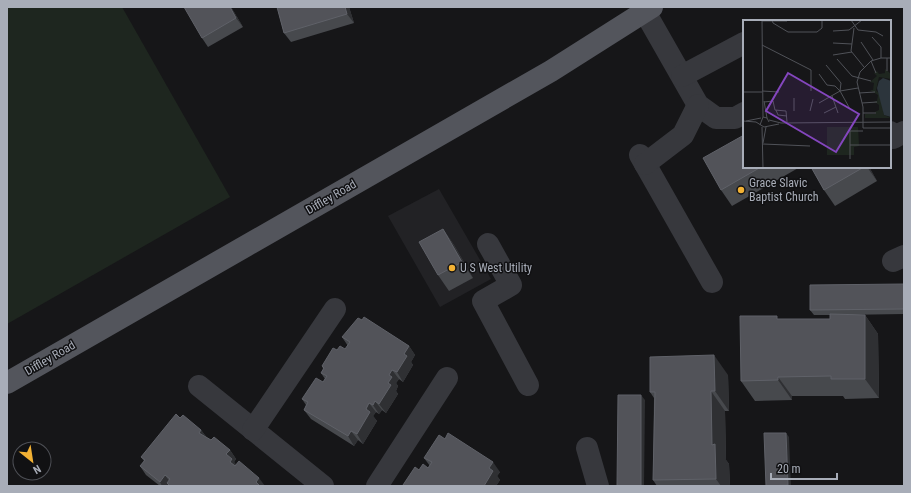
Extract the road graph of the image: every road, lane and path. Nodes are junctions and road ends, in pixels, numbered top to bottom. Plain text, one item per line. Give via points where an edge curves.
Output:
1 (648, 9) edge
2 (743, 44) edge
3 (682, 76) junction
4 (698, 105) junction
5 (743, 114) edge
6 (904, 132) edge
7 (891, 134) edge
8 (488, 244) dead end
9 (712, 282) dead end
10 (335, 309) dead end
11 (447, 378) dead end
12 (7, 382) edge
13 (528, 385) dead end
14 (199, 386) dead end
15 (253, 430) junction
16 (587, 448) dead end
17 (323, 486) edge
18 (377, 486) edge
19 (598, 486) edge

1 - 3 lane
1 - 12 main road, Diffley Road via 545,75
2 - 3 lane
3 - 4 lane
4 - 5 lane via 716,118 735,118
4 - 9 lane via 684,135 643,160
6 - 7 lane via 893,138
8 - 13 lane via 511,285 483,301
10 - 15 lane
11 - 18 lane
14 - 15 lane
15 - 17 lane
16 - 19 lane

